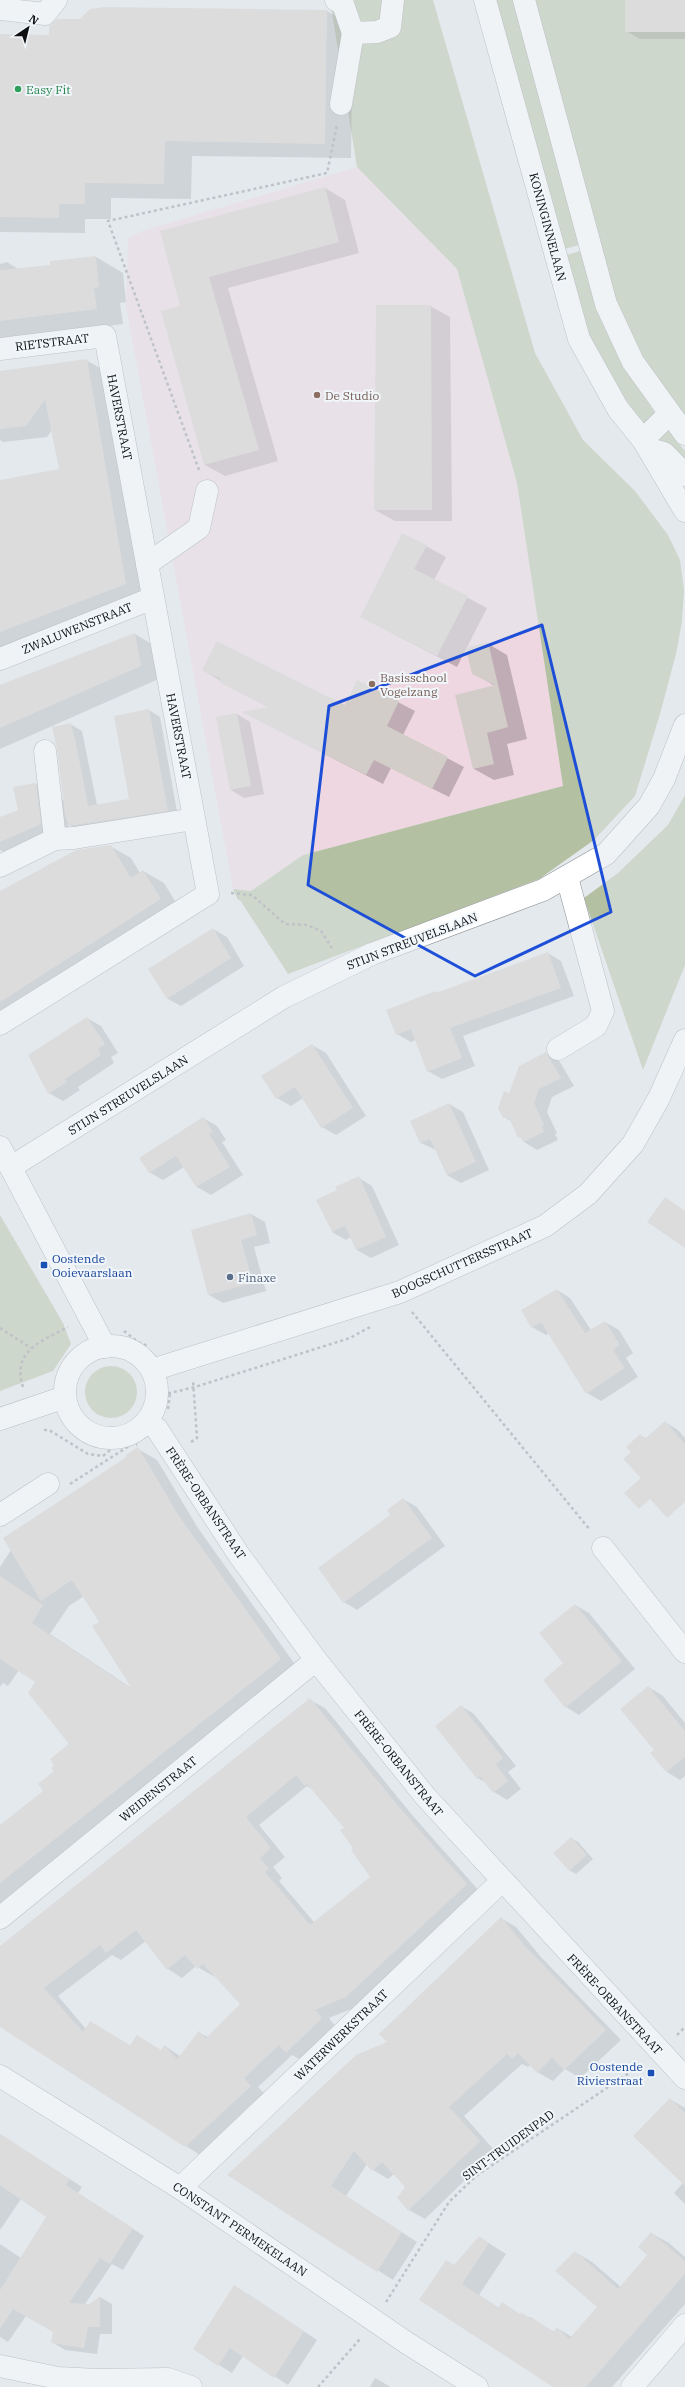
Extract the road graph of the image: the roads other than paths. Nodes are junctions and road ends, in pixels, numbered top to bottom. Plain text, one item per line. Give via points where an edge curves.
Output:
1 (56, 0) edge
2 (336, 0) edge
3 (393, 0) edge
4 (485, 0) edge
5 (524, 0) edge
6 (0, 9) edge
7 (354, 33) junction
8 (341, 104) road end
9 (105, 336) joint
10 (0, 348) edge
11 (669, 414) junction
12 (685, 434) edge
13 (646, 444) junction
14 (685, 475) edge
15 (207, 491) road end
16 (685, 510) edge
17 (147, 564) junction
18 (153, 598) junction
19 (0, 659) edge
20 (685, 725) edge
21 (45, 751) dead end
22 (194, 819) junction
23 (55, 839) junction
24 (0, 866) edge
25 (567, 877) junction
26 (0, 1024) edge
27 (685, 1040) edge
28 (558, 1049) dead end
29 (0, 1147) edge
30 (11, 1167) junction
31 (105, 1347) junction
32 (152, 1370) junction
33 (65, 1397) junction
34 (0, 1419) edge
35 (147, 1422) junction
36 (48, 1484) dead end
37 (0, 1515) edge
38 (603, 1548) road end
39 (685, 1652) edge
40 (316, 1660) junction
41 (502, 1881) junction
42 (0, 1918) edge
43 (0, 2076) edge
44 (685, 2078) edge
45 (180, 2188) junction
46 (685, 2325) edge
47 (0, 2366) edge
48 (191, 2387) edge
49 (477, 2387) edge
50 (632, 2387) edge

1 - 6 street via 45,14
2 - 7 street via 343,4
3 - 7 street via 390,27 377,32
4 - 13 street, KONINGINNELAAN via 579,339 618,409
5 - 11 street via 606,304 633,362
7 - 8 street
9 - 10 street, RIETSTRAAT
9 - 17 street, HAVERSTRAAT
11 - 12 street
11 - 13 street
13 - 14 street, KONINGINNELAAN via 664,453
13 - 16 street, KONINGINNELAAN
15 - 17 street via 199,528
17 - 18 street, HAVERSTRAAT
18 - 19 street, ZWALUWENSTRAAT
18 - 22 street, HAVERSTRAAT
20 - 25 street, STIJN STREUVELSLAAN via 664,779 649,806 606,854
21 - 23 street
22 - 23 street
22 - 26 street, HAVERSTRAAT via 208,894
23 - 24 street
25 - 28 street via 603,1011 596,1026
25 - 30 street, STIJN STREUVELSLAAN via 543,890 372,954 284,997
27 - 32 street, BOOGSCHUTTERSSTRAAT via 659,1098 633,1144 588,1194 545,1226 400,1292
29 - 30 street
30 - 31 street
31 - 32 street via 119,1347 132,1351 144,1359
31 - 33 street via 94,1350 75,1364 69,1374
32 - 35 street via 158,1392 153,1412
33 - 34 street
33 - 35 street via 76,1422 100,1437 128,1435
35 - 40 street, FRÈRE-ORBANSTRAAT via 157,1429 239,1555
36 - 37 street
38 - 39 street
40 - 41 street, FRÈRE-ORBANSTRAAT via 425,1796
40 - 42 street, WEIDENSTRAAT
41 - 44 street, FRÈRE-ORBANSTRAAT
41 - 45 street, WATERWERKSTRAAT
43 - 45 street, CONSTANT PERMEKELAAN
45 - 49 street, CONSTANT PERMEKELAAN
46 - 50 street
47 - 48 street via 58,2378 168,2379

